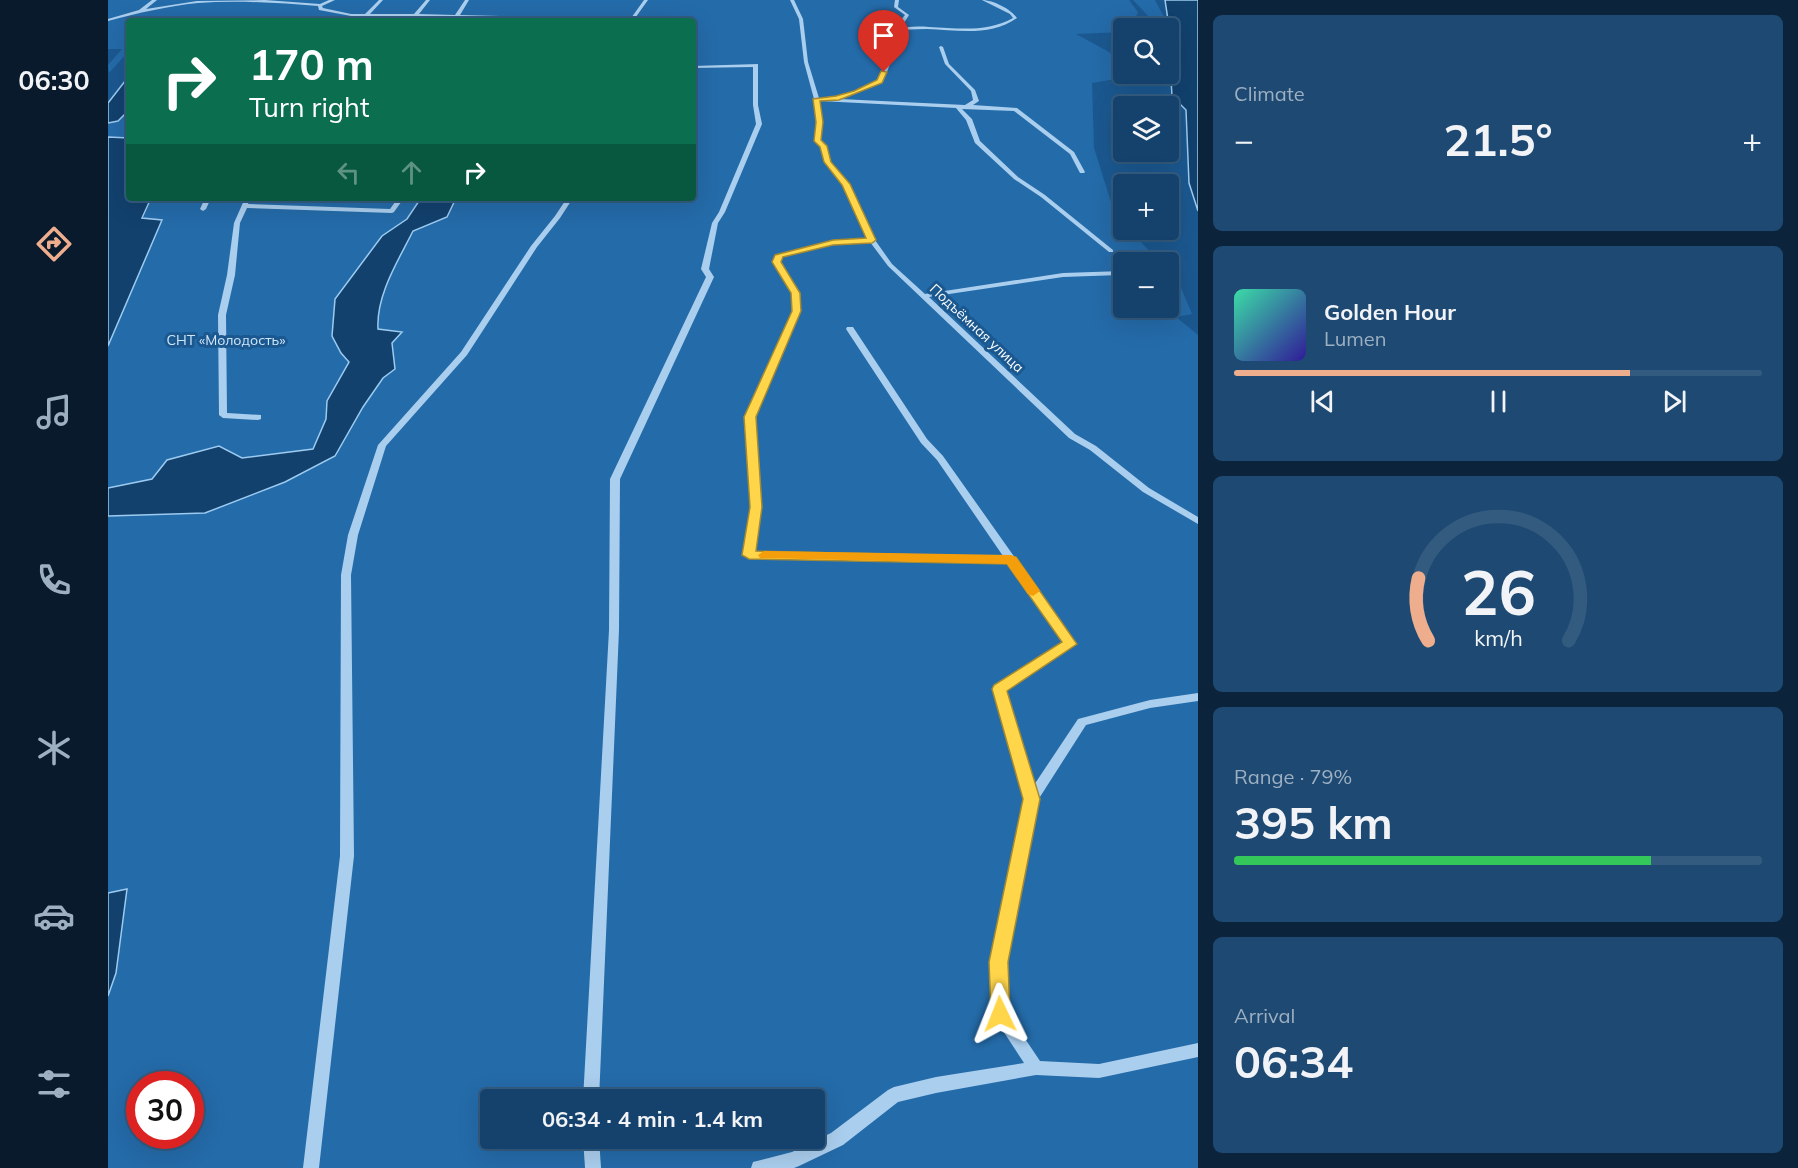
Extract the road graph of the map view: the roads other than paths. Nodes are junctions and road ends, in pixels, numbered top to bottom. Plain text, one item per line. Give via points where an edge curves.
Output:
1 (155, 0) edge
2 (333, 0) edge
3 (381, 0) edge
4 (428, 0) edge
5 (467, 0) edge
6 (646, 0) edge
7 (792, 0) edge
8 (897, 0) edge
9 (984, 0) edge
10 (320, 5) junction
11 (141, 11) junction
12 (327, 12) junction
13 (366, 15) junction
14 (537, 17) dead end
15 (322, 18) edge
16 (364, 18) edge
17 (401, 18) edge
18 (414, 18) edge
19 (457, 18) edge
20 (496, 18) edge
21 (633, 18) edge
22 (108, 20) edge
23 (882, 31) junction
24 (941, 47) dead end
25 (696, 67) edge
26 (817, 99) junction
27 (836, 99) junction
28 (961, 108) junction
29 (1082, 172) dead end
30 (206, 201) edge
31 (246, 201) edge
32 (327, 201) edge
33 (399, 201) edge
34 (568, 201) edge
35 (244, 206) junction
36 (202, 209) dead end
37 (319, 209) junction
38 (872, 240) junction
39 (1111, 250) dead end
40 (1113, 273) edge
41 (923, 296) junction
42 (850, 329) dead end
43 (258, 417) dead end
44 (1198, 521) edge
45 (1011, 560) junction
46 (1198, 697) edge
47 (1032, 799) junction
48 (1198, 1050) edge
49 (1036, 1068) junction
50 (592, 1089) edge
51 (591, 1149) edge
52 (794, 1164) edge
53 (311, 1168) edge
54 (592, 1168) edge
55 (759, 1168) edge

1 - 11 street
2 - 10 street
3 - 13 street
4 - 18 street
5 - 19 street
6 - 21 street
7 - 26 street, Подъёмная улица via 801,19 806,62
8 - 23 street via 896,7 907,15 902,22
9 - 23 street via 1012,12 1015,18 975,31
10 - 11 street via 247,0 197,2
10 - 12 street
11 - 22 street
12 - 13 street
12 - 15 street
13 - 16 street
13 - 17 street
14 - 20 street
23 - 27 street via 890,59 880,82
24 - 28 street via 947,64 973,91 976,101
25 - 50 street via 756,64 753,73 759,124 715,224 705,269 710,277 615,479 614,630
26 - 27 street
26 - 38 street, Подъёмная улица via 818,141 827,162 846,184
27 - 28 street
28 - 29 street via 1015,109 1072,153
28 - 39 street via 977,142 1016,178
30 - 36 street
31 - 35 street
32 - 37 street
33 - 37 street via 392,211
34 - 53 street via 464,353 382,445 353,535 346,575 347,856
35 - 37 street
35 - 43 street via 237,223 222,315 223,415
38 - 41 street, Подъёмная улица via 890,265
38 - 45 street via 833,243 779,255 777,262 796,293 796,311 750,417 756,507 749,555
40 - 41 street via 1063,275
41 - 44 street, Подъёмная улица via 1072,436 1146,490
42 - 45 street via 924,441
45 - 47 street via 1070,644 999,689
46 - 47 street via 1150,704 1083,722
47 - 49 street via 998,962 1000,1014
48 - 49 street via 1099,1071
49 - 52 street via 894,1095 837,1140
51 - 54 street
52 - 55 street

